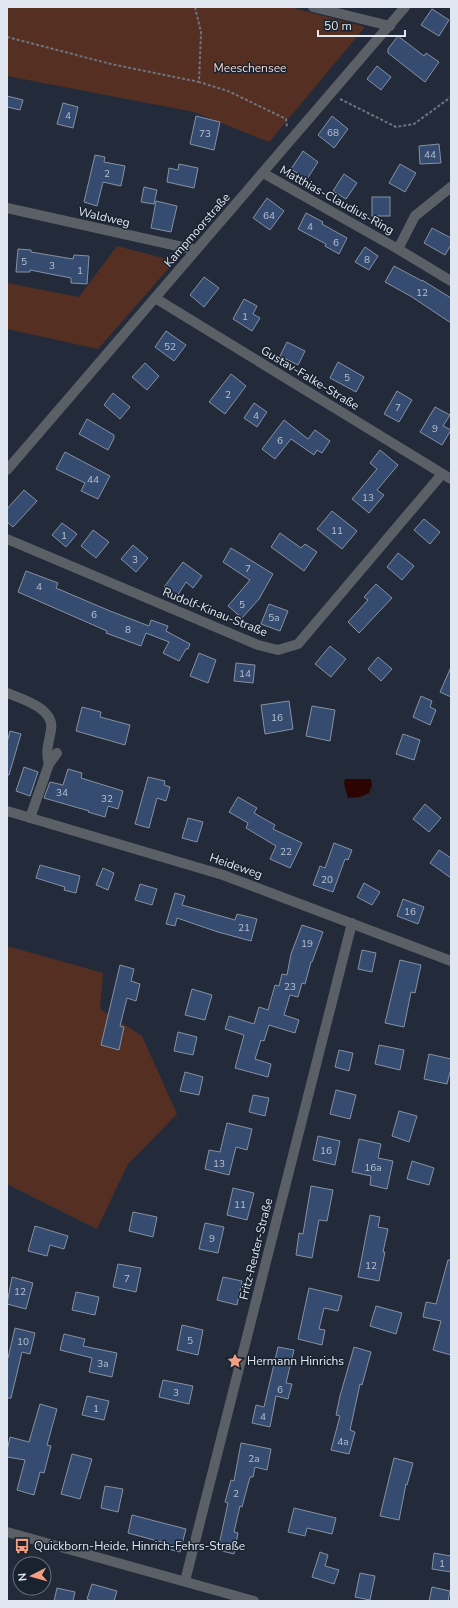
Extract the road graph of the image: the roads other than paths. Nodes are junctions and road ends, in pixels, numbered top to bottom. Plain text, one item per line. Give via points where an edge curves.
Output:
1 (313, 7) edge
2 (405, 7) edge
3 (390, 26) junction
4 (263, 173) junction
5 (451, 187) edge
6 (7, 208) edge
7 (398, 249) junction
8 (196, 250) junction
9 (451, 281) edge
10 (155, 298) junction
11 (7, 470) edge
12 (447, 476) edge
13 (7, 539) edge
14 (7, 693) edge
15 (57, 753) dead end
16 (48, 764) junction
17 (7, 811) edge
18 (30, 818) junction
19 (352, 923) junction
20 (451, 961) edge
21 (7, 1532) edge
22 (185, 1581) junction
23 (254, 1601) edge

1 - 3 street
2 - 3 street, Kampmoorstraße
3 - 4 street, Kampmoorstraße
4 - 7 street, Matthias-Claudius-Ring
4 - 8 street, Kampmoorstraße
5 - 7 street, Matthias-Claudius-Ring via 415,216
6 - 8 street, Waldweg
7 - 9 street, Matthias-Claudius-Ring
8 - 10 street, Kampmoorstraße
10 - 11 street, Kampmoorstraße
10 - 12 street, Gustav-Falke-Straße
12 - 13 street, Rudolf-Kinau-Straße via 298,644 278,650 258,644
14 - 16 street via 39,707 50,717 51,730 46,754
15 - 16 street
16 - 18 street
17 - 18 street, Heideweg
18 - 19 street, Heideweg via 223,875
19 - 20 street, Heideweg
19 - 22 street, Fritz-Reuter-Straße
21 - 22 street
22 - 23 street

